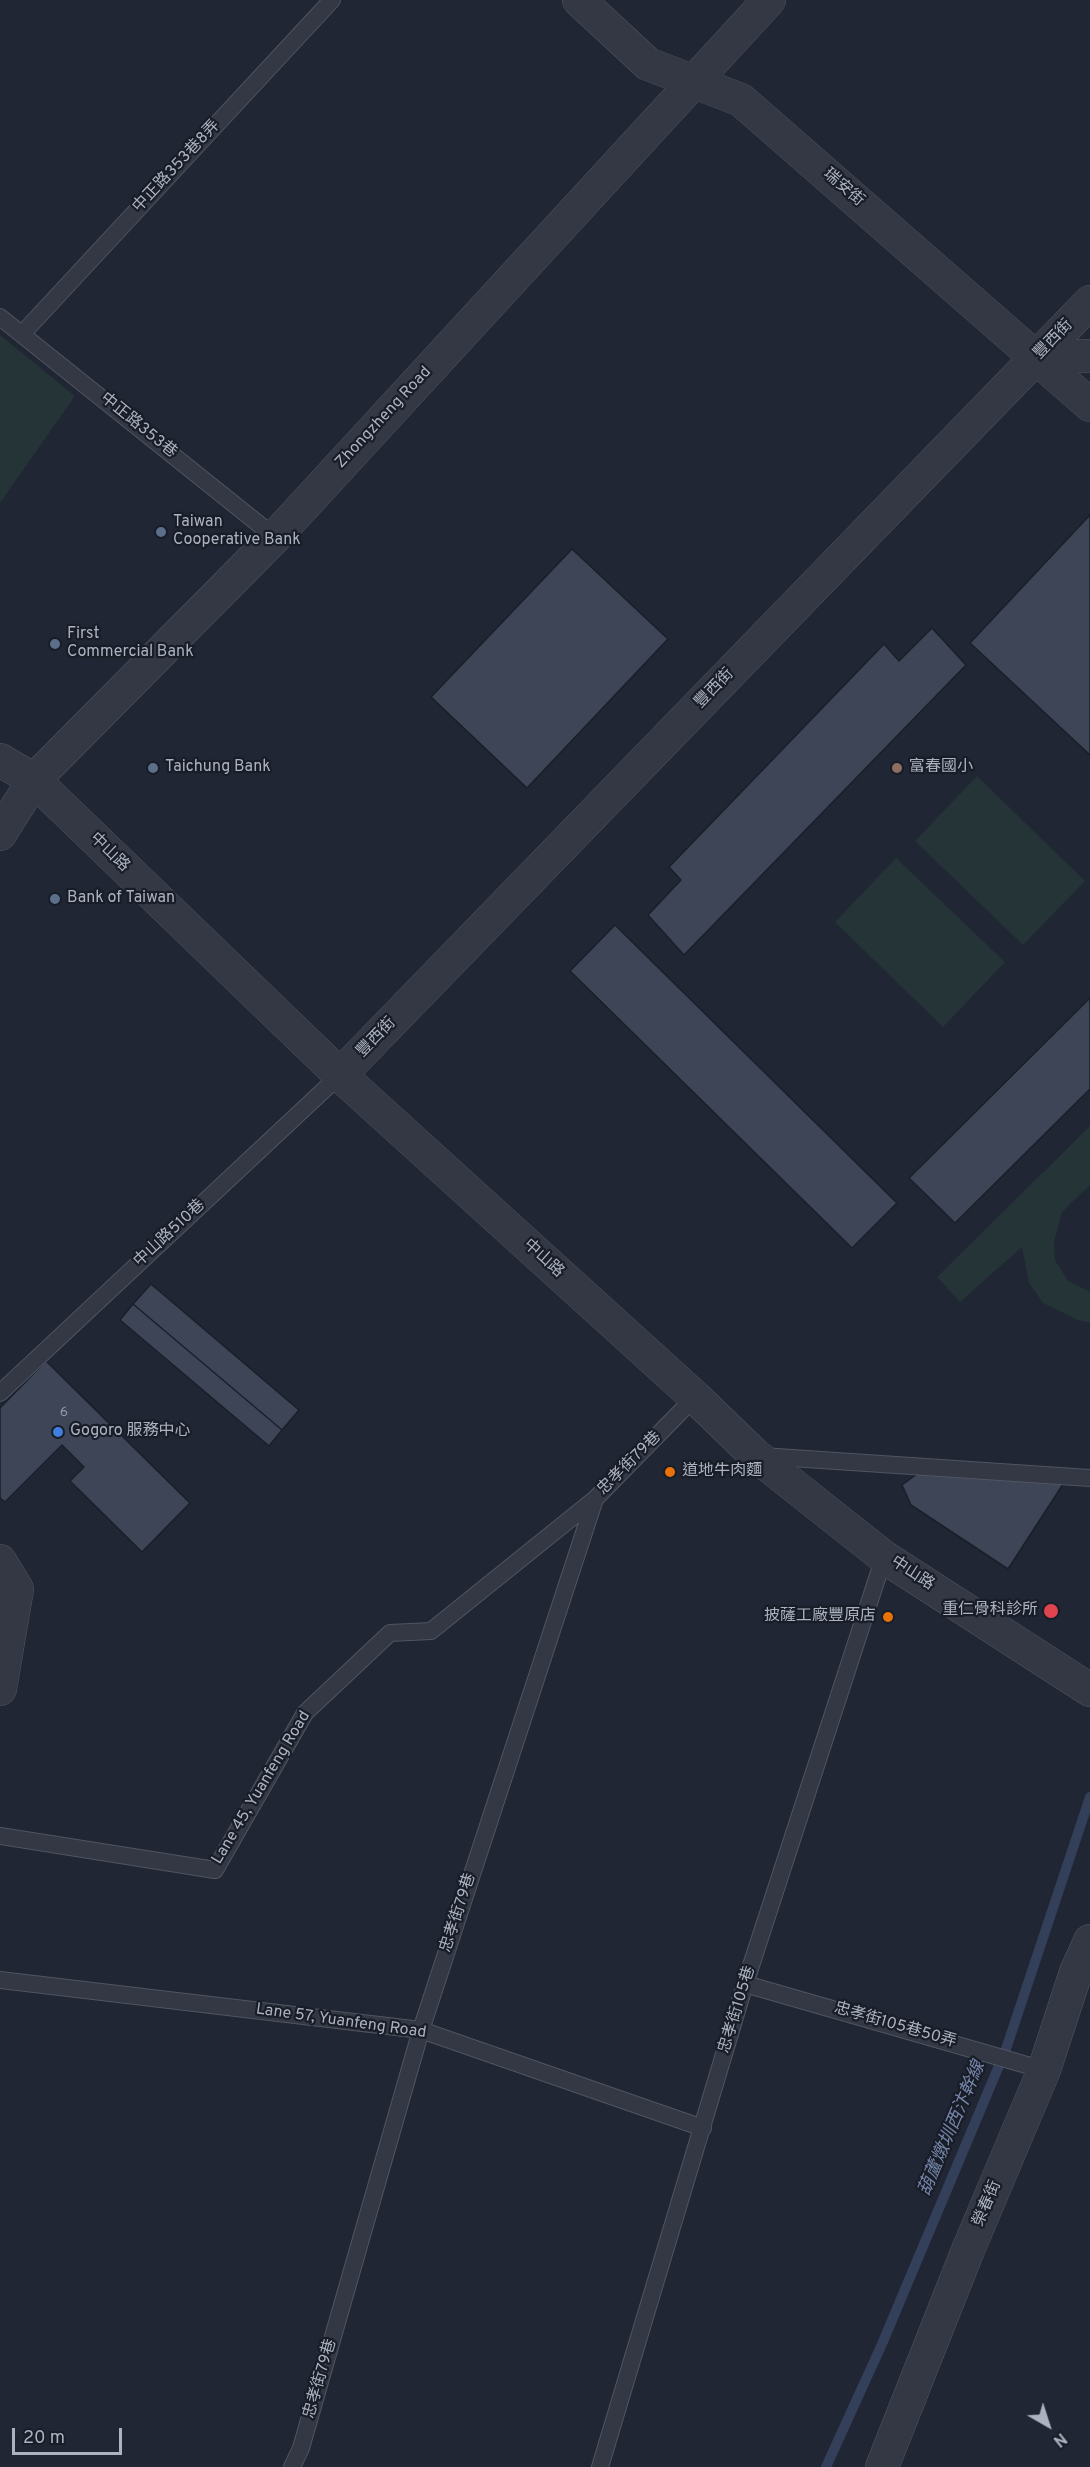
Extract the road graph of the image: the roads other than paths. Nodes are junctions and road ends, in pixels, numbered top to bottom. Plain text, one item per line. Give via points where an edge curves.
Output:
1 (332, 0) edge
2 (579, 0) edge
3 (769, 0) edge
4 (694, 81) junction
5 (1090, 302) edge
6 (0, 316) edge
7 (22, 334) junction
8 (1090, 356) edge
9 (1037, 357) junction
10 (1090, 405) edge
11 (275, 537) junction
12 (0, 760) edge
13 (34, 780) junction
14 (0, 834) edge
15 (340, 1075) junction
16 (0, 1393) edge
17 (695, 1398) junction
18 (755, 1455) junction
19 (1090, 1478) edge
20 (595, 1499) junction
21 (884, 1557) junction
22 (0, 1561) edge
23 (0, 1689) edge
24 (1090, 1690) edge
25 (0, 1836) edge
26 (1090, 1941) edge
27 (0, 1980) edge
28 (745, 1984) junction
29 (421, 2030) junction
30 (1032, 2066) junction
31 (703, 2128) junction
32 (292, 2467) edge
33 (600, 2467) edge
34 (882, 2467) edge

1 - 7 lane, 中正路353巷8弄
2 - 4 street, 瑞安街 via 648,64
3 - 4 street, Zhongzheng Road
4 - 9 street, 瑞安街 via 741,100
4 - 11 street, Zhongzheng Road
5 - 9 street, 豐西街
6 - 7 lane, 中正路353巷
7 - 11 lane, 中正路353巷
8 - 9 street
9 - 10 street, 瑞安街
9 - 15 street, 豐西街
11 - 13 street, Zhongzheng Road
12 - 13 street, 中山路
13 - 14 street, Zhongzheng Road
13 - 15 street, 中山路
15 - 16 lane, 中山路510巷
15 - 17 street, 中山路
17 - 18 street, 中山路
17 - 20 lane, 忠孝街79巷
18 - 19 lane
18 - 21 street, 中山路
20 - 25 lane, Lane 45, Yuanfeng Road via 431,1631 390,1633 305,1713 215,1870
20 - 29 lane, 忠孝街79巷
21 - 24 street, 中山路
21 - 28 lane, 忠孝街105巷
22 - 23 street via 17,1589
26 - 30 street, 榮春街
27 - 29 lane, Lane 57, Yuanfeng Road
28 - 30 lane, 忠孝街105巷50弄
28 - 31 lane, 忠孝街105巷
29 - 31 lane, Lane 57, Yuanfeng Road
29 - 32 lane, 忠孝街79巷 via 301,2448
30 - 34 street, 榮春街 via 968,2250
31 - 33 lane, 忠孝街105巷

